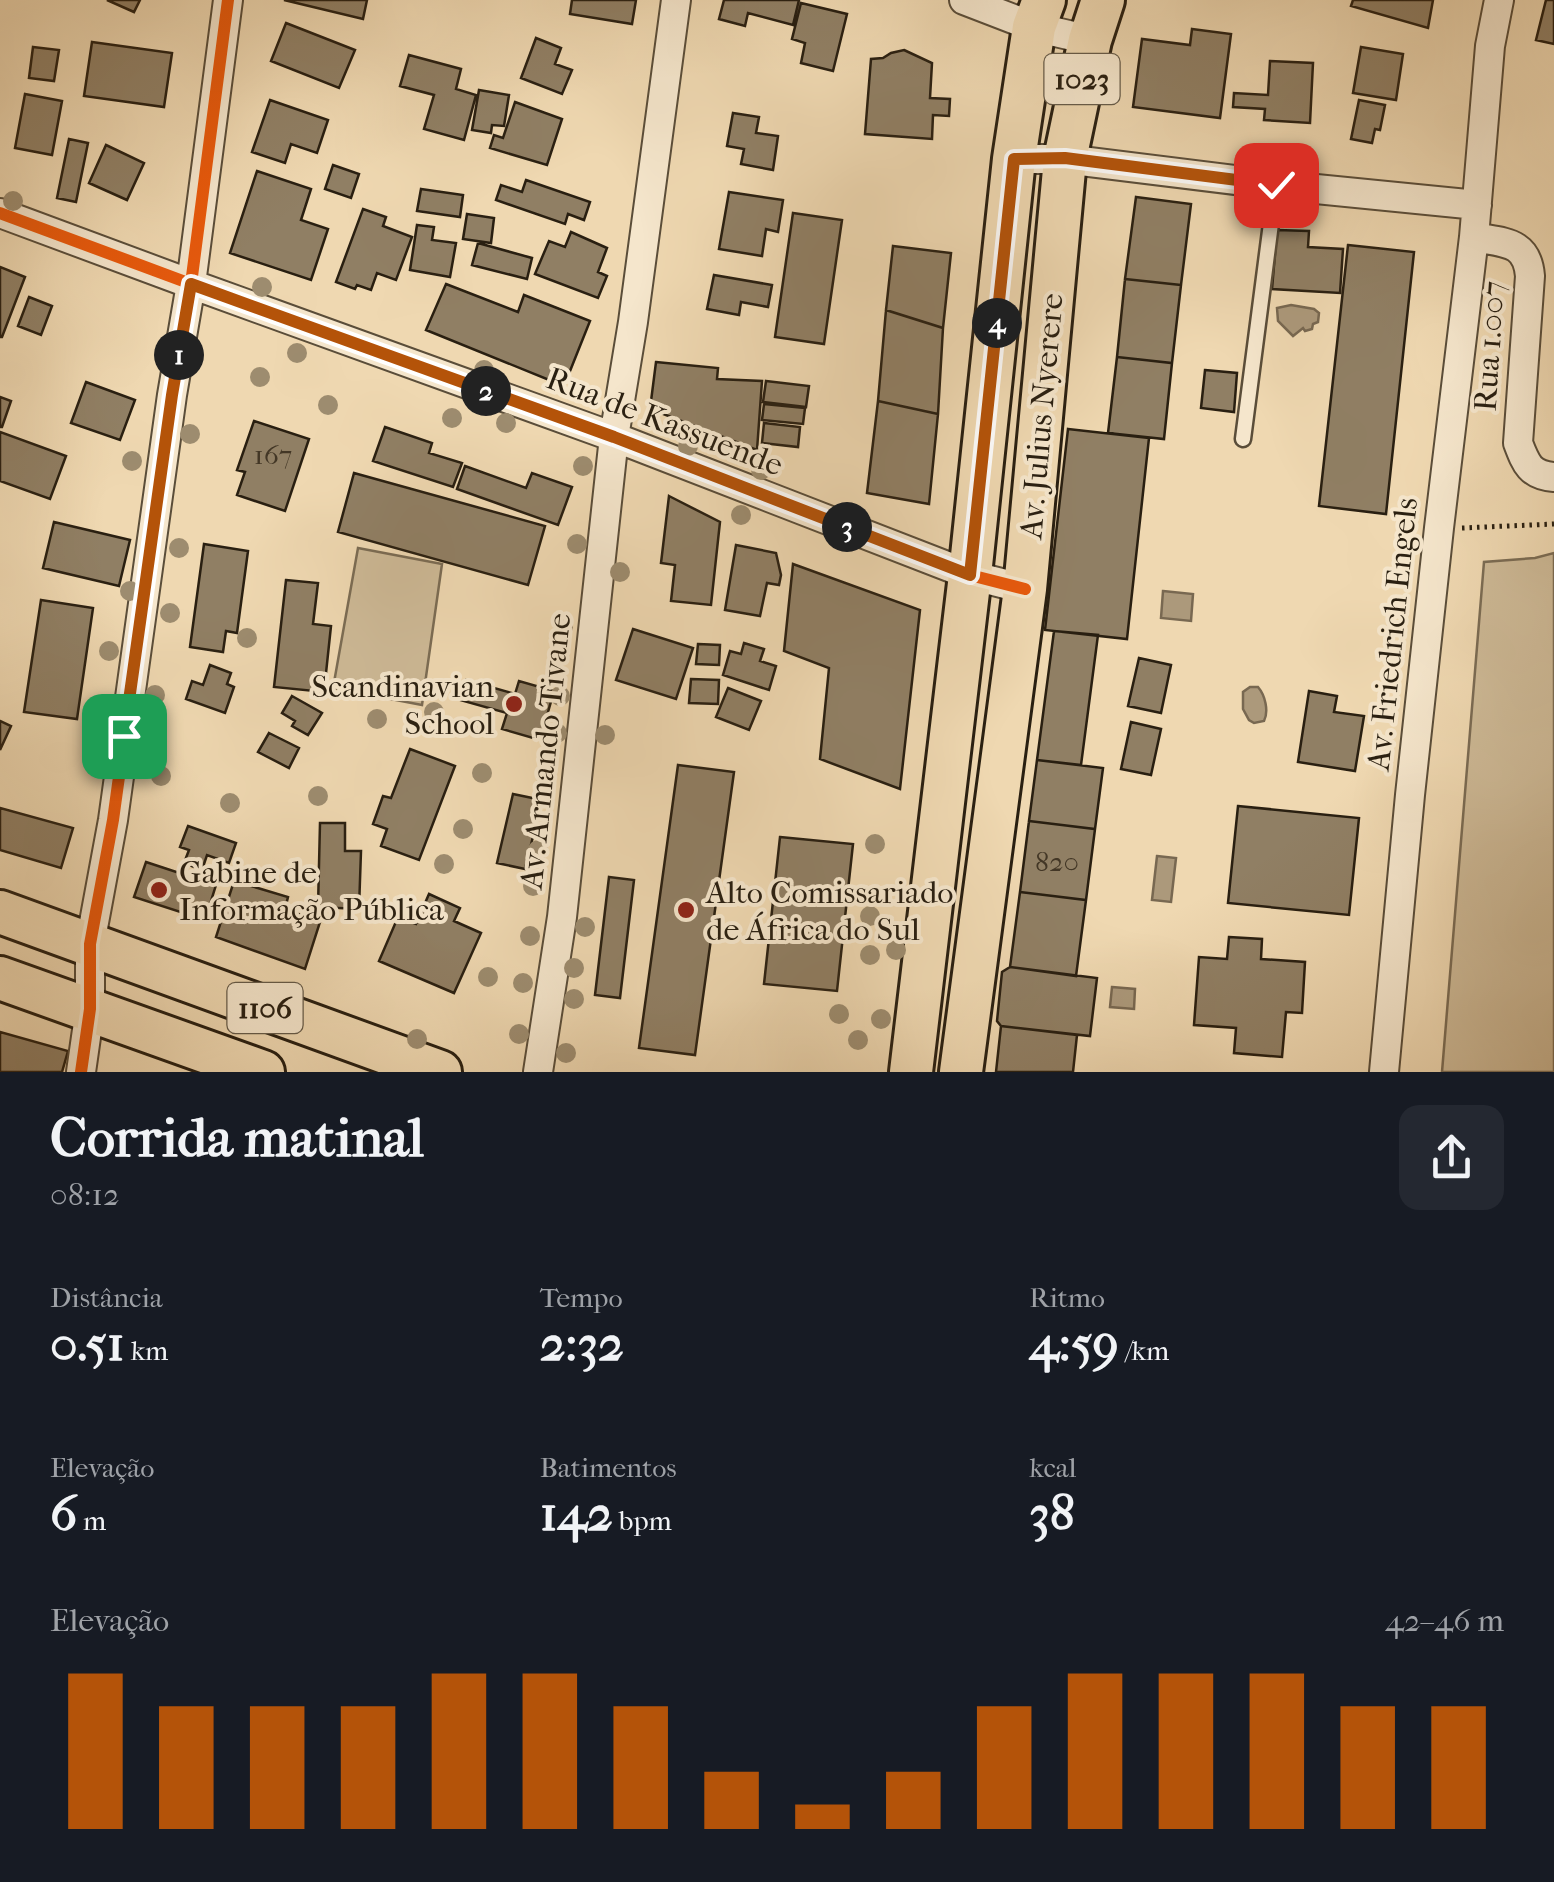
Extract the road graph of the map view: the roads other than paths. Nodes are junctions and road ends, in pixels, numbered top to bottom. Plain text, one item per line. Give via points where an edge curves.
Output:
1 (228, 0) edge
2 (676, 0) edge
3 (964, 0) edge
4 (1103, 0) edge
5 (1499, 0) edge
6 (1039, 13) edge
7 (1090, 40) junction
8 (1065, 158) junction
9 (1014, 159) junction
10 (1276, 185) junction
11 (1478, 205) junction
12 (0, 213) edge
13 (1474, 237) junction
14 (191, 284) junction
15 (614, 437) junction
16 (1243, 439) dead end
17 (1554, 477) edge
18 (970, 575) junction
19 (1024, 590) junction
20 (0, 912) edge
21 (90, 944) junction
22 (0, 978) edge
23 (90, 1010) junction
24 (81, 1072) edge
25 (262, 1072) edge
26 (440, 1072) edge
27 (538, 1072) edge
28 (911, 1072) edge
29 (961, 1072) edge
30 (1384, 1072) edge

1 - 14 street
2 - 15 street, Av. Armando Tivane
3 - 6 street
4 - 7 main road, Av. Julius Nyerere / 1023
5 - 11 street, Av. Friedrich Engels
6 - 7 street
6 - 9 main road, Av. Julius Nyerere / 1023
7 - 8 main road, Av. Julius Nyerere / 1023
8 - 9 street
8 - 10 street
8 - 19 main road, Av. Julius Nyerere / 1023
9 - 18 main road, Av. Julius Nyerere / 1023
10 - 11 street
10 - 16 lane
11 - 13 street, Av. Friedrich Engels
12 - 14 street, Rua de Kassuende
13 - 17 street, Rua 1.007 via 1510,244 1529,262 1518,443 1526,464
13 - 30 street, Av. Friedrich Engels
14 - 15 street, Rua de Kassuende
14 - 21 street
15 - 18 street, Rua de Kassuende
15 - 27 street, Av. Armando Tivane via 562,916
18 - 19 street, Rua de Kassuende
18 - 28 main road, Av. Julius Nyerere / 1023
19 - 29 main road, Av. Julius Nyerere / 1023
20 - 21 main road, 1106
21 - 23 street
21 - 26 main road, 1106
22 - 23 main road, 1106
23 - 24 street
23 - 25 main road, 1106

